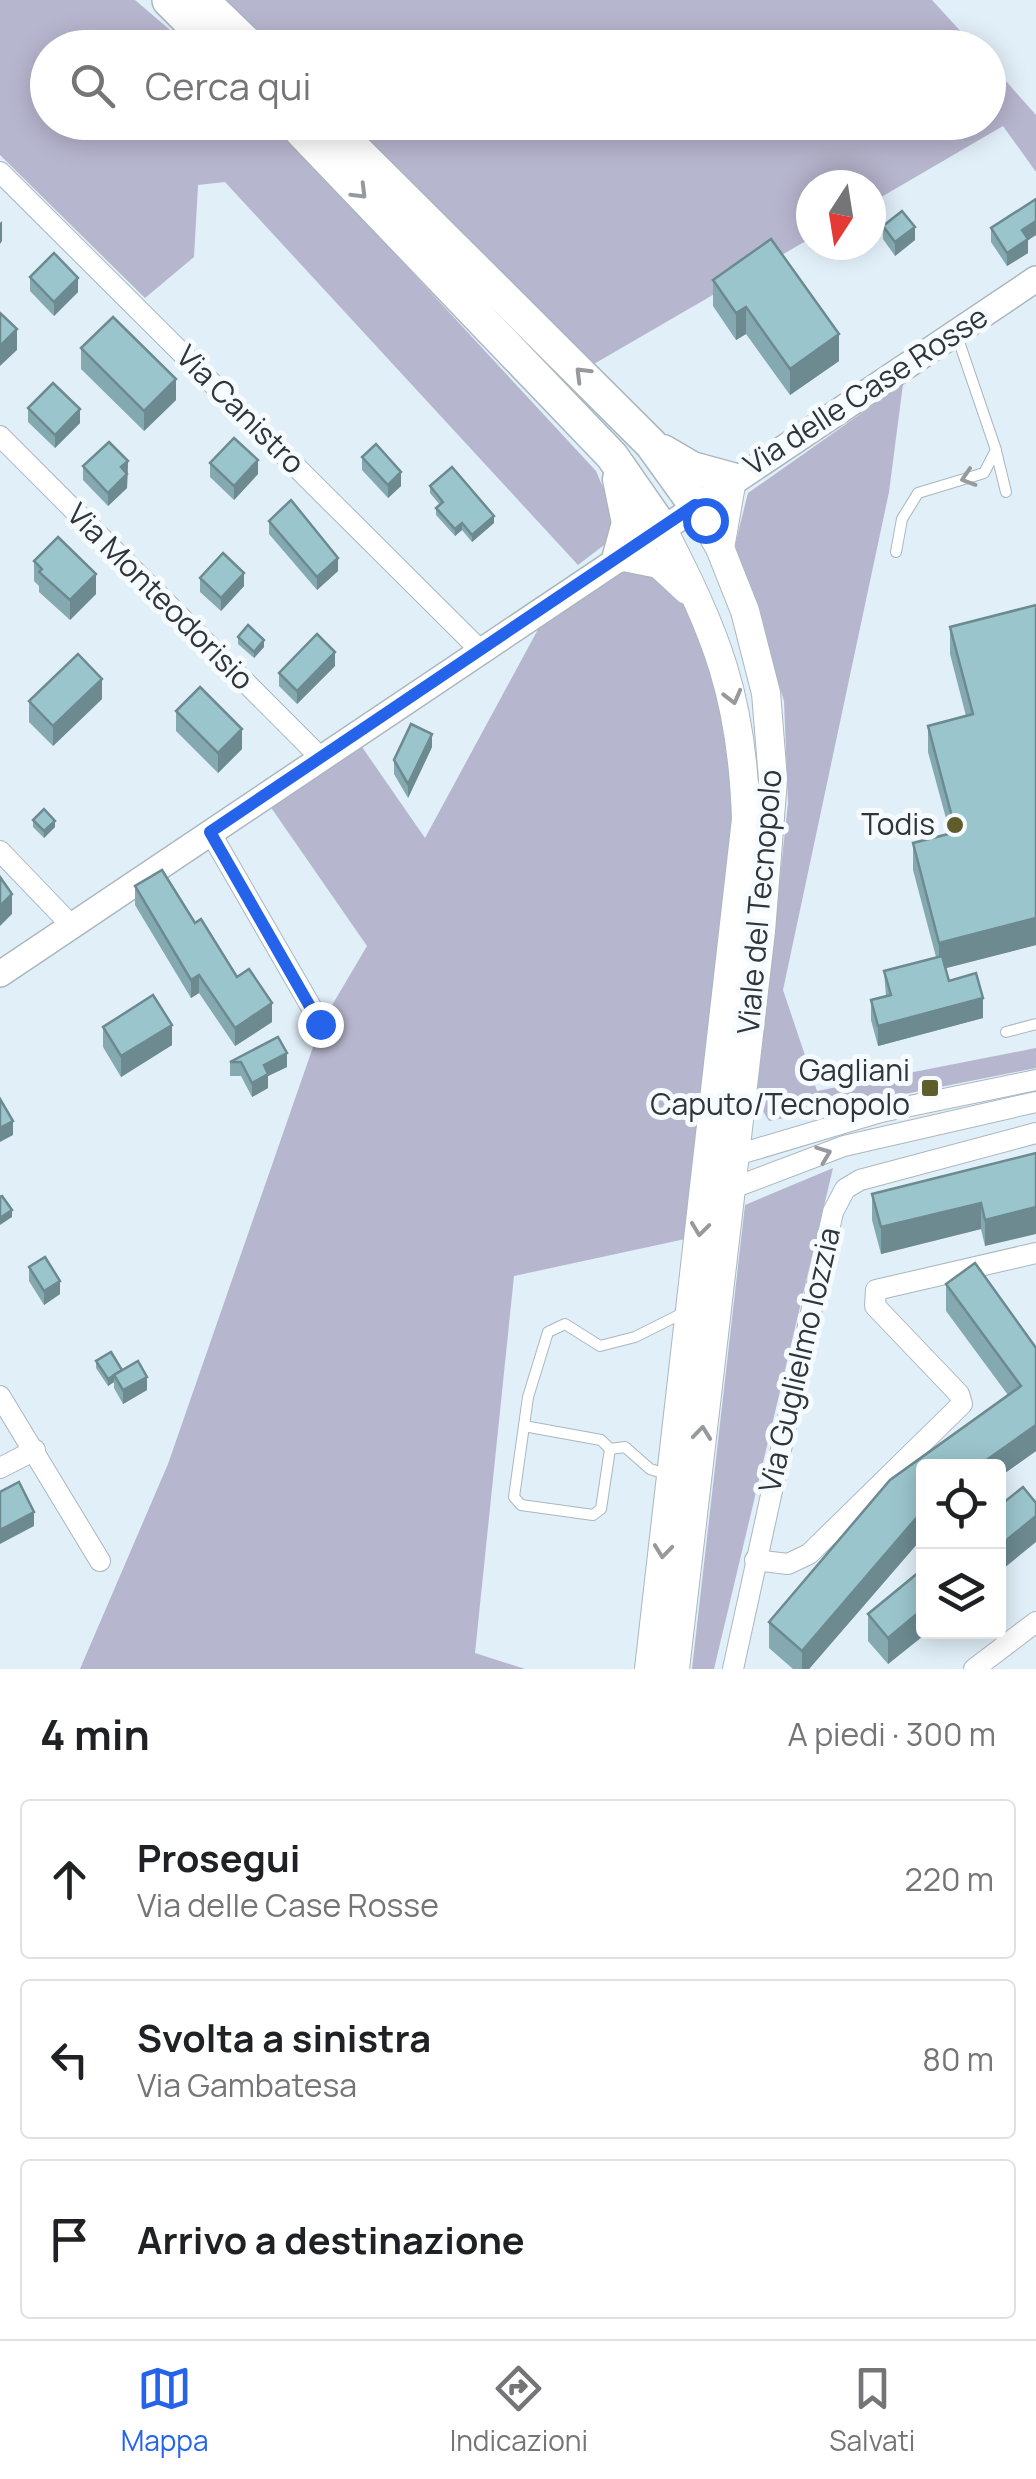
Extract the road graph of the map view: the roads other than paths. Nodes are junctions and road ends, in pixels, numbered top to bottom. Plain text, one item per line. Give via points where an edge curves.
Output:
1 (152, 0) edge
2 (170, 0) edge
3 (202, 0) edge
4 (191, 30) edge
5 (198, 30) edge
6 (233, 30) edge
7 (309, 140) edge
8 (346, 140) edge
9 (0, 172) edge
10 (1036, 279) edge
11 (956, 332) junction
12 (0, 436) edge
13 (651, 444) junction
14 (996, 450) junction
15 (612, 456) junction
16 (732, 479) junction
17 (1006, 492) dead end
18 (695, 505) junction
19 (662, 528) junction
20 (720, 548) junction
21 (896, 552) dead end
22 (619, 556) junction
23 (702, 605) junction
24 (479, 649) junction
25 (320, 758) junction
26 (210, 832) junction
27 (0, 851) edge
28 (72, 926) junction
29 (0, 974) edge
30 (320, 1024) dead end
31 (1036, 1024) edge
32 (1006, 1032) dead end
33 (1036, 1080) edge
34 (1036, 1102) edge
35 (1036, 1134) edge
36 (736, 1155) junction
37 (708, 1163) junction
38 (732, 1188) junction
39 (1036, 1254) edge
40 (690, 1310) junction
41 (0, 1396) edge
42 (524, 1426) junction
43 (610, 1449) junction
44 (34, 1450) junction
45 (0, 1468) edge
46 (671, 1475) junction
47 (755, 1560) junction
48 (100, 1561) dead end
49 (1036, 1622) edge
50 (649, 1669) edge
51 (675, 1669) edge
52 (734, 1669) edge
53 (974, 1669) edge

1 - 4 highway
2 - 5 highway
3 - 6 highway
7 -> 15 highway
13 -> 8 highway
9 - 24 street, Via Canistro
10 - 11 street, Via delle Case Rosse
11 - 14 lane
11 - 16 street, Via delle Case Rosse
12 - 25 street, Via Monteodorisio
13 - 16 highway via 692,468
13 - 18 highway
14 - 17 lane
14 -> 21 lane via 984,473 918,494 902,519
15 - 19 highway
15 - 22 highway via 628,509
16 - 18 street, Via delle Case Rosse
16 - 20 main road
18 - 19 street, Via delle Case Rosse
18 - 20 main road, Viale del Tecnopolo
19 - 22 street, Via delle Case Rosse
19 - 23 main road, Viale del Tecnopolo
20 - 36 main road, Viale del Tecnopolo via 753,639 773,736 761,932
22 - 23 main road via 658,564
22 - 24 street, Via delle Case Rosse
23 -> 37 main road, Viale del Tecnopolo via 738,713 746,818
24 - 25 street, Via delle Case Rosse
25 - 26 street, Via delle Case Rosse
26 - 28 street, Via delle Case Rosse
26 - 30 street
27 - 28 street
28 - 29 street, Via delle Case Rosse
31 - 32 lane
33 - 36 street via 881,1112
38 -> 34 street via 844,1146
35 - 47 street, Via Guglielmo Iozzia via 860,1180 842,1194
36 - 37 street
36 - 38 main road, Viale del Tecnopolo
37 -> 40 main road, Viale del Tecnopolo
51 -> 38 main road, Viale del Tecnopolo
39 - 47 street via 876,1290 875,1306 962,1404 808,1554 788,1564
40 - 42 lane via 600,1346 566,1324 548,1332
40 - 46 main road, Viale del Tecnopolo
41 - 44 street
42 - 43 lane via 602,1440
42 - 43 lane via 514,1498 520,1505 593,1515 600,1509
43 - 46 lane via 625,1447
44 - 45 street
44 - 48 street
46 -> 50 main road, Viale del Tecnopolo
47 - 52 street, Via Guglielmo Iozzia
49 - 53 street

